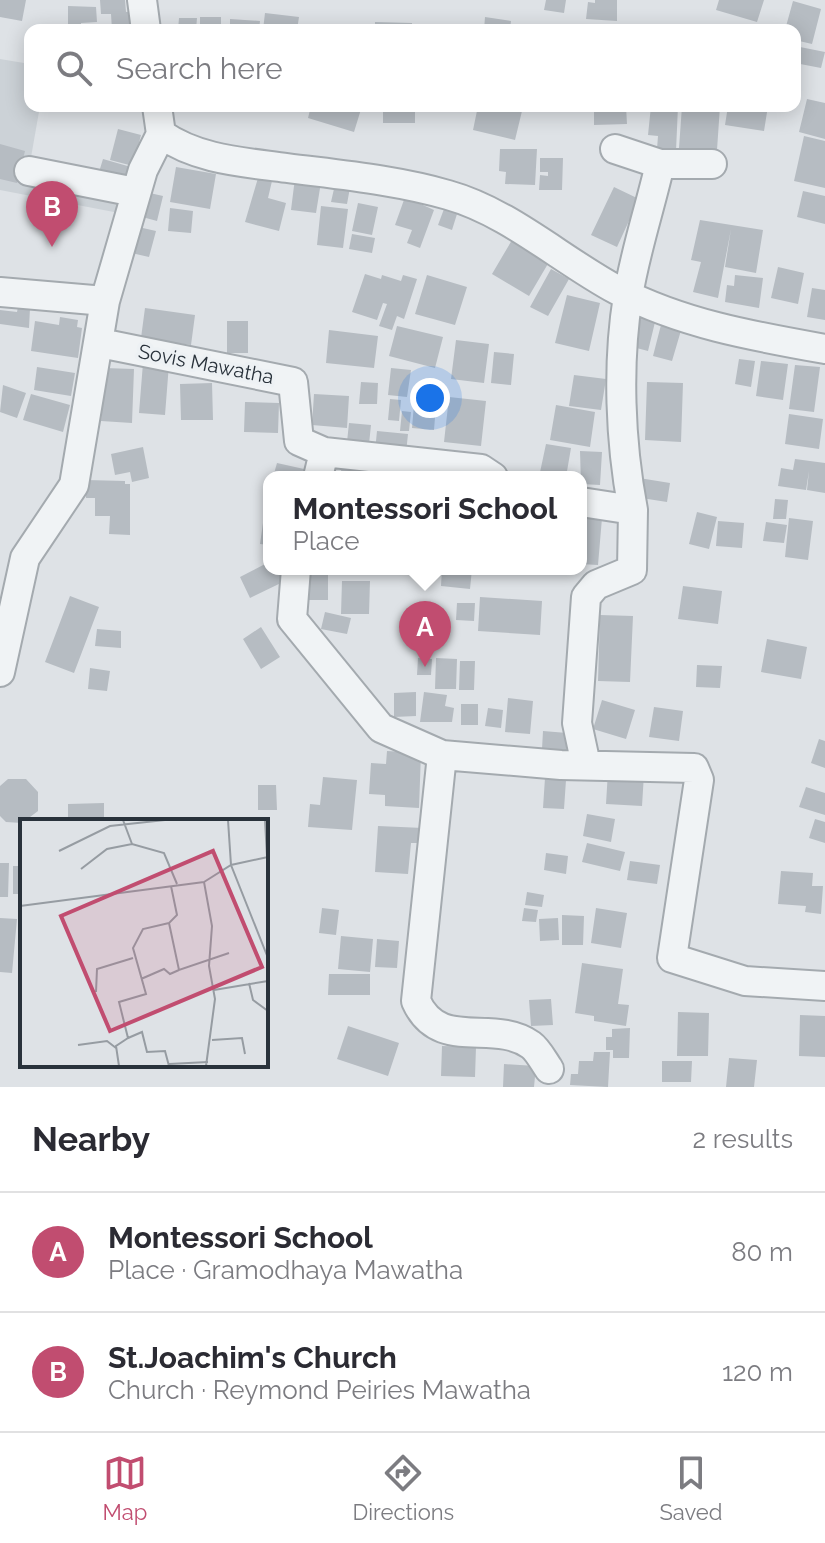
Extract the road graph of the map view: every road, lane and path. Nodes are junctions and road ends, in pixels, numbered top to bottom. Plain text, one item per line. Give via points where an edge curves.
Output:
1 (142, 0) edge
2 (145, 24) edge
3 (159, 120) edge
4 (615, 149) dead end
5 (660, 164) junction
6 (712, 164) dead end
7 (29, 171) dead end
8 (135, 192) junction
9 (0, 292) edge
10 (628, 295) junction
11 (105, 301) junction
12 (100, 343) junction
13 (825, 349) edge
14 (321, 464) edge
15 (484, 471) edge
16 (587, 503) edge
17 (633, 510) junction
18 (296, 575) edge
19 (0, 672) edge
20 (442, 755) junction
21 (586, 765) junction
22 (825, 986) edge
23 (549, 1069) dead end

1 - 2 street
3 - 8 street
3 - 10 street via 177,145 219,159 372,179 476,205
4 - 5 street
5 - 6 street
5 - 10 street
7 - 8 street
8 - 11 street
9 - 11 street
10 - 13 street via 687,321
10 - 17 street via 625,470
11 - 12 street
12 - 14 street, Sovis Mawatha via 293,382 299,441
12 - 19 street via 74,485 25,558
14 - 15 street, Sovis Mawatha
16 - 17 street
17 - 21 street via 632,570 596,585 586,597 577,723
18 - 20 street via 292,619 381,728
20 - 21 street
20 - 23 street via 416,1001 424,1018 440,1028 517,1038 533,1046
21 - 22 street via 694,768 699,780 672,958 745,981

